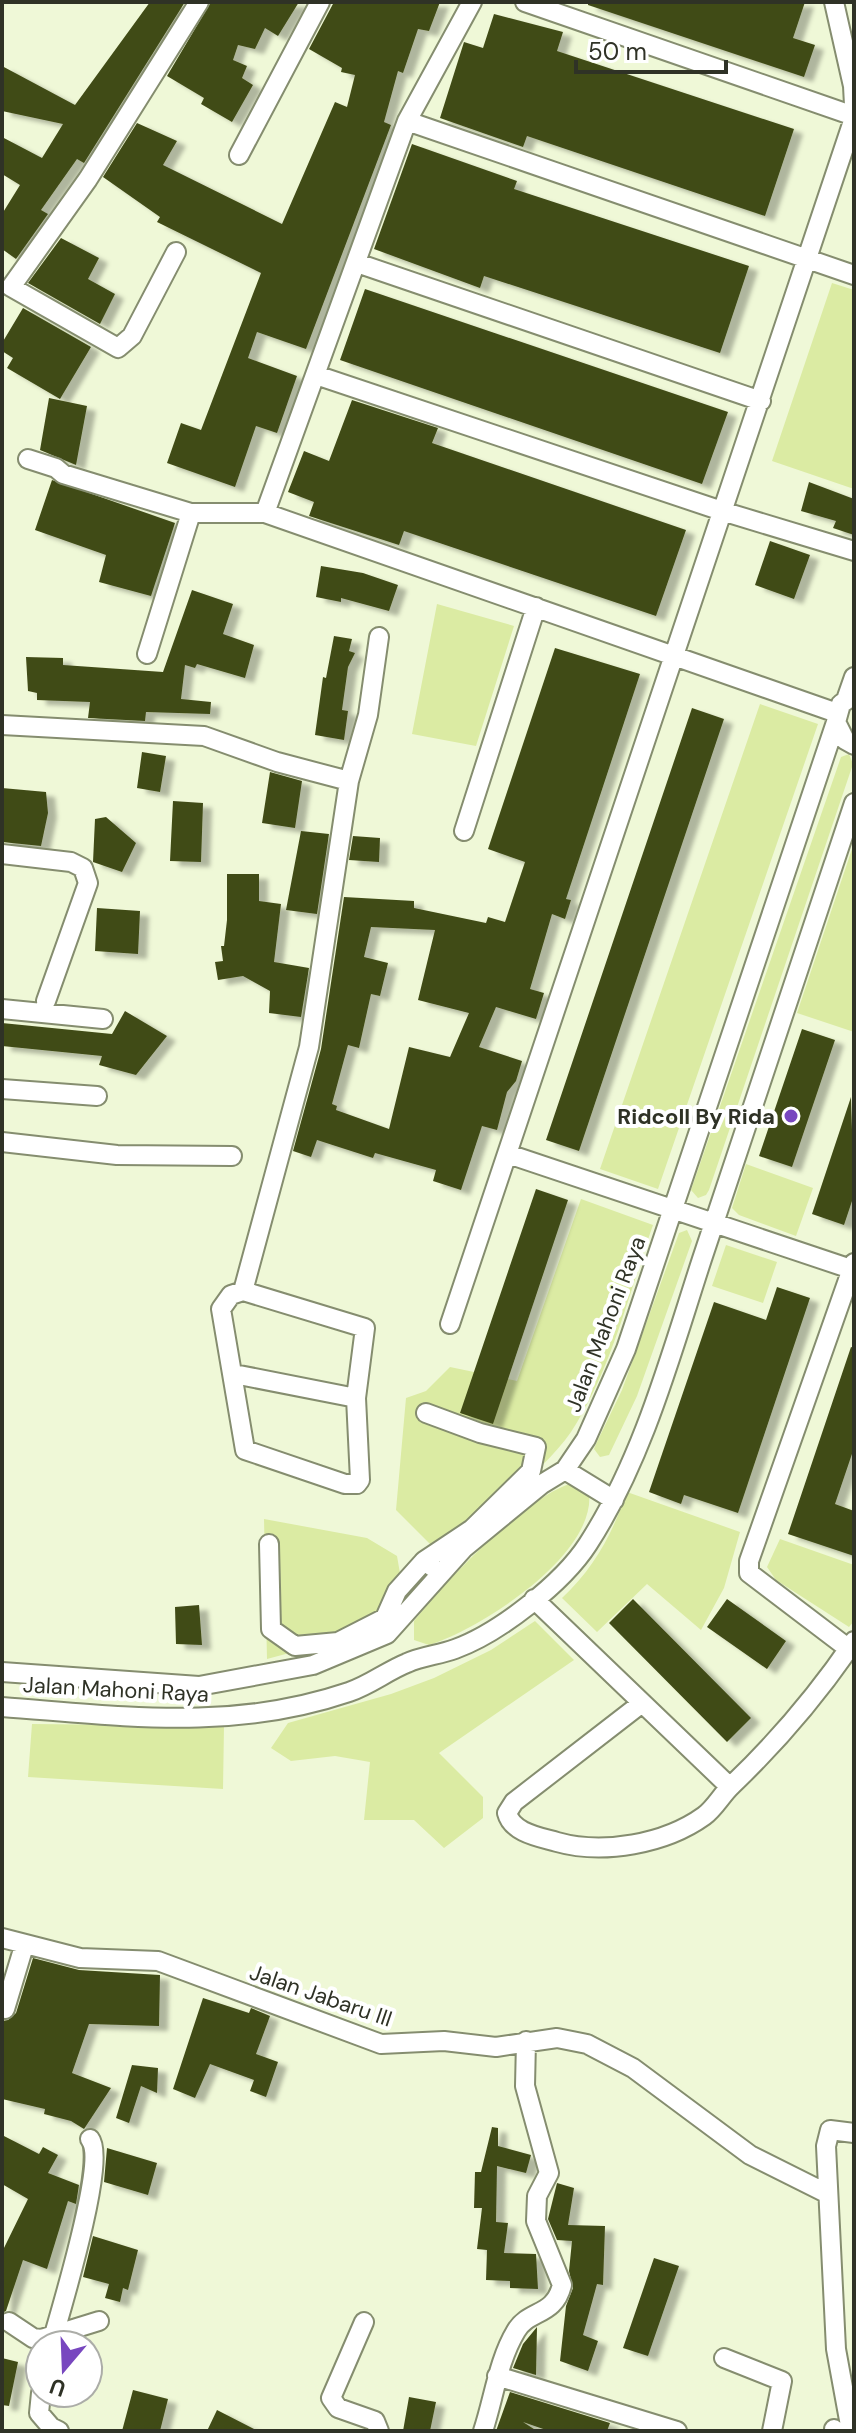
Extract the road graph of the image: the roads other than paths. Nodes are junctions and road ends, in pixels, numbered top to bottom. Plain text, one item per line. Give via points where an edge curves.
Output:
1 (199, 2) edge
2 (320, 2) edge
3 (472, 2) edge
4 (525, 2) edge
5 (834, 2) edge
6 (854, 105) edge
7 (854, 117) edge
8 (407, 121) junction
9 (239, 155) dead end
10 (176, 252) dead end
11 (809, 258) junction
12 (357, 263) junction
13 (854, 275) edge
14 (316, 375) junction
15 (761, 401) junction
16 (28, 459) dead end
17 (725, 512) junction
18 (191, 513) junction
19 (265, 513) junction
20 (854, 551) edge
21 (536, 607) junction
22 (379, 637) dead end
23 (147, 654) dead end
24 (677, 655) junction
25 (854, 677) edge
26 (843, 707) edge
27 (2, 725) edge
28 (854, 745) edge
29 (349, 781) junction
30 (854, 803) edge
31 (464, 831) dead end
32 (2, 854) edge
33 (46, 1001) dead end
34 (2, 1009) edge
35 (103, 1019) dead end
36 (2, 1089) edge
37 (97, 1096) dead end
38 (2, 1142) edge
39 (508, 1154) junction
40 (232, 1156) dead end
41 (674, 1209) junction
42 (714, 1223) junction
43 (853, 1267) edge
44 (243, 1291) junction
45 (450, 1324) dead end
46 (234, 1374) junction
47 (356, 1398) junction
48 (426, 1413) dead end
49 (565, 1470) junction
50 (614, 1500) junction
51 (269, 1544) dead end
52 (424, 1561) junction
53 (440, 1572) junction
54 (534, 1599) junction
55 (387, 1634) junction
56 (852, 1645) edge
57 (408, 1662) junction
58 (2, 1672) edge
59 (642, 1703) junction
60 (2, 1707) edge
61 (730, 1787) junction
62 (2, 1938) edge
63 (24, 1946) junction
64 (5, 2009) dead end
65 (526, 2041) junction
66 (854, 2133) edge
67 (90, 2139) dead end
68 (826, 2193) junction
69 (99, 2321) dead end
70 (9, 2322) dead end
71 (364, 2322) dead end
72 (55, 2329) edge
73 (80, 2329) edge
74 (24, 2332) edge
75 (724, 2358) dead end
76 (497, 2376) junction
77 (39, 2409) edge
78 (840, 2430) edge
79 (59, 2431) edge
80 (379, 2431) edge
81 (483, 2431) edge
82 (677, 2431) edge
83 (772, 2431) edge

1 - 10 street via 88,179 11,287 118,348 132,336
2 - 9 street
3 - 8 street
4 - 7 street
5 - 6 street
7 - 11 street
8 - 11 street
8 - 12 street
11 - 13 street
11 - 15 street
12 - 14 street
12 - 15 street
14 - 17 street
14 - 19 street
15 - 17 street
16 - 18 street
17 - 20 street
17 - 24 street
18 - 19 street
18 - 23 street
19 - 21 street
21 - 24 street
21 - 31 street
22 - 29 street via 368,715
24 - 26 street
24 - 39 street
25 - 26 street, Jalan Mahoni Raya
26 - 28 street via 845,740
26 - 41 street, Jalan Mahoni Raya
27 - 29 street via 187,733 222,739 277,762
29 - 44 street via 309,1047
30 - 42 street, Jalan Mahoni Raya
32 - 33 street via 71,862 83,868 88,883
34 - 35 street
36 - 37 street
38 - 40 street via 117,1155
39 - 41 street
39 - 45 street
41 - 42 street
41 - 49 street, Jalan Mahoni Raya via 626,1349 586,1439
42 - 43 street
42 - 50 street, Jalan Mahoni Raya
43 - 56 street via 749,1561 749,1573
44 - 46 street via 231,1295 221,1309
44 - 47 street via 365,1328
46 - 47 street
46 - 47 street via 245,1450 352,1485 360,1480
48 - 52 street via 536,1447 531,1471 472,1529
49 - 50 street
49 - 53 street, Jalan Mahoni Raya via 499,1518
50 - 54 street, Jalan Mahoni Raya via 580,1556
51 - 52 street via 271,1629 295,1646 338,1642 385,1618 397,1591
52 - 53 street
53 - 55 street, Jalan Mahoni Raya
54 - 57 street, Jalan Mahoni Raya via 486,1635
54 - 59 street
55 - 57 street
55 - 58 street, Jalan Mahoni Raya via 313,1665 199,1686
56 - 61 street via 793,1723
57 - 60 street, Jalan Mahoni Raya via 353,1691 236,1718
59 - 61 street
59 - 61 street via 514,1802 507,1813 514,1825 563,1844 625,1845 666,1835 697,1820
62 - 63 street, Jalan Jabaru III
63 - 64 street
63 - 65 street, Jalan Jabaru III via 80,1958 158,1961 381,2044 444,2041 488,2048
65 - 68 street, Jalan Jabaru III via 566,2038 603,2050 750,2155
65 - 76 street via 525,2086 549,2173 537,2196 536,2221 562,2285 556,2302 517,2329
66 - 68 street via 828,2133
67 - 72 street via 95,2156 79,2247
68 - 78 street
69 - 73 street
70 - 74 street
71 - 80 street via 331,2398 338,2408 375,2421
75 - 83 street via 782,2381
76 - 81 street
76 - 82 street
77 - 79 street

